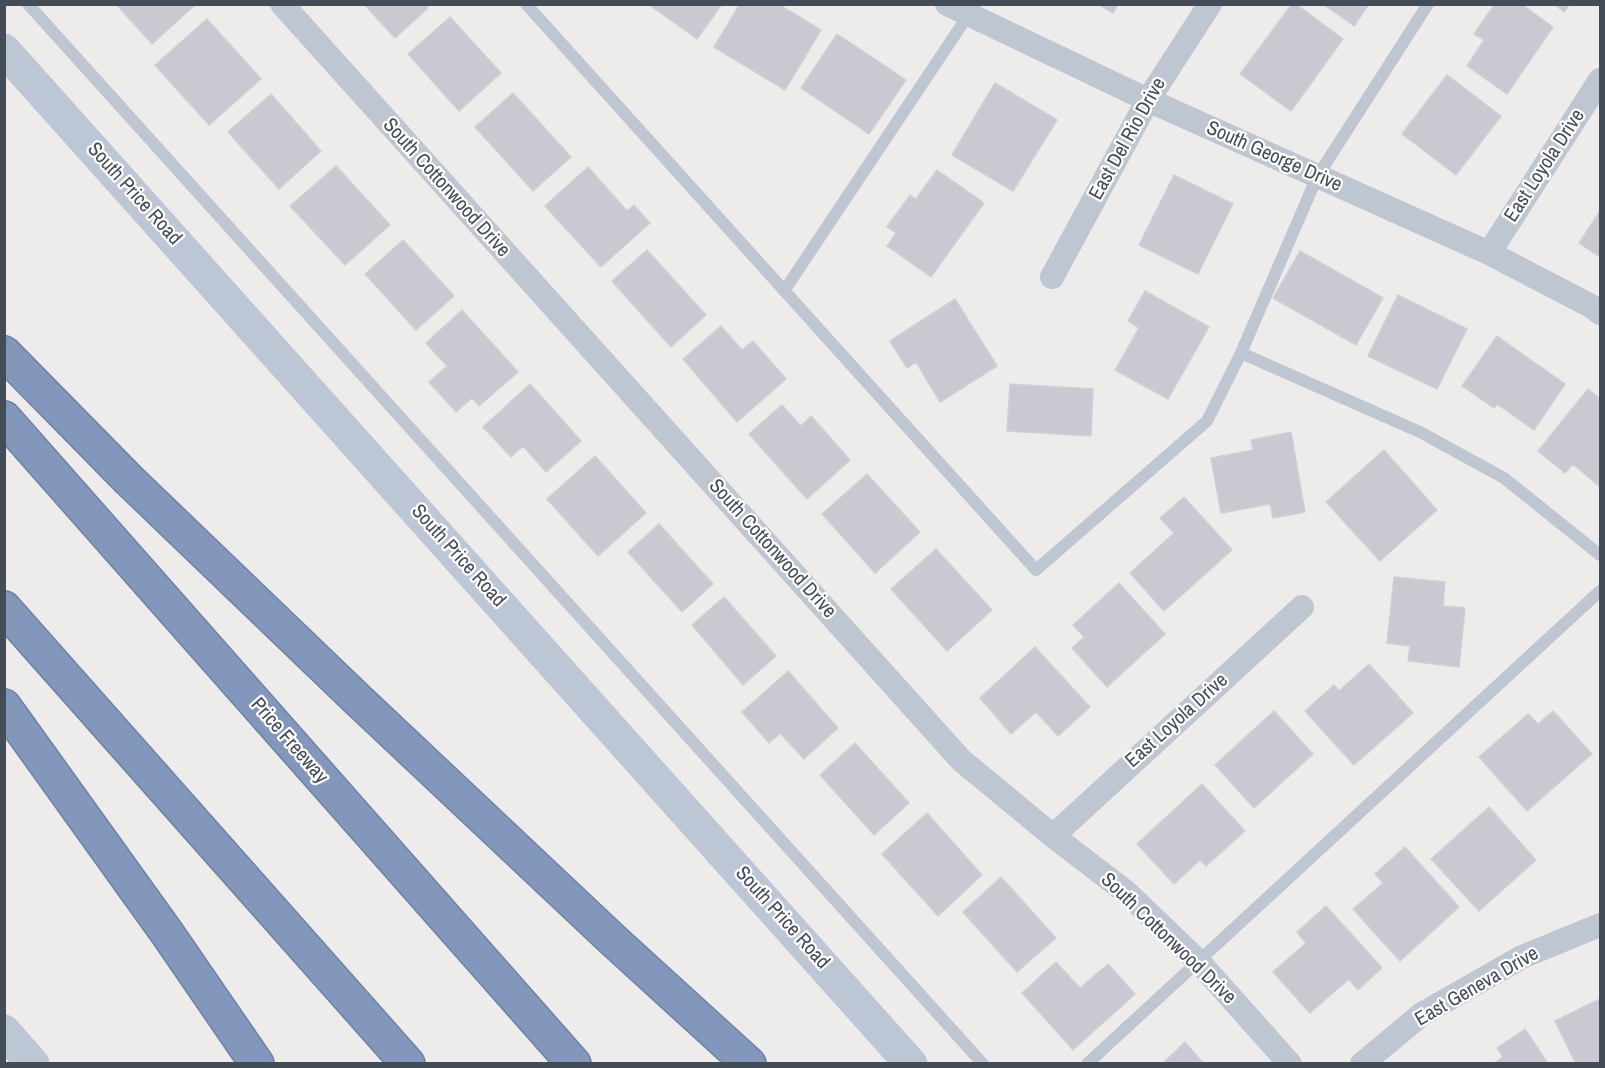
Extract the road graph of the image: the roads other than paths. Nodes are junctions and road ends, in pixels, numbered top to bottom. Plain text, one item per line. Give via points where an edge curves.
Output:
1 (28, 4) edge
2 (282, 4) edge
3 (526, 4) edge
4 (947, 4) edge
5 (1210, 4) edge
6 (1428, 4) edge
7 (972, 9) edge
8 (4, 50) edge
9 (1600, 80) edge
10 (1148, 100) junction
11 (1317, 177) junction
12 (1489, 253) junction
13 (1052, 277) dead end
14 (784, 291) junction
15 (1600, 313) edge
16 (4, 353) edge
17 (1242, 353) junction
18 (4, 418) edge
19 (1600, 555) edge
20 (1600, 591) edge
21 (1302, 607) dead end
22 (4, 608) edge
23 (4, 706) edge
24 (1053, 836) junction
25 (1600, 925) edge
26 (1199, 963) junction
27 (4, 1031) edge
28 (33, 1064) edge
29 (257, 1064) edge
30 (408, 1064) edge
31 (574, 1064) edge
32 (749, 1064) edge
33 (911, 1064) edge
34 (983, 1064) edge
35 (1087, 1064) edge
36 (1290, 1064) edge
37 (1362, 1064) edge

1 - 34 lane
2 - 24 street, South Cottonwood Drive via 961,759
3 - 14 lane
4 - 7 street, South George Drive
5 - 10 street, East Del Rio Drive
6 - 11 lane
7 - 10 street, South George Drive
7 - 14 lane
8 - 33 main road, South Price Road
9 - 12 street, East Loyola Drive
10 - 11 street, South George Drive
10 - 13 street, East Del Rio Drive
11 - 12 street, South George Drive
11 - 17 lane
12 - 15 street, South George Drive
14 - 17 lane via 1036,570 1207,421
16 - 32 highway via 129,480 357,699
17 - 19 lane via 1419,432 1504,478
18 - 31 highway, Price Freeway
20 - 26 lane
21 - 24 street, East Loyola Drive
22 - 30 highway
23 - 29 highway
24 - 26 street, South Cottonwood Drive via 1126,892
25 - 37 street, East Geneva Drive via 1522,957 1422,1014
26 - 35 lane
26 - 36 street, South Cottonwood Drive
27 - 28 main road

